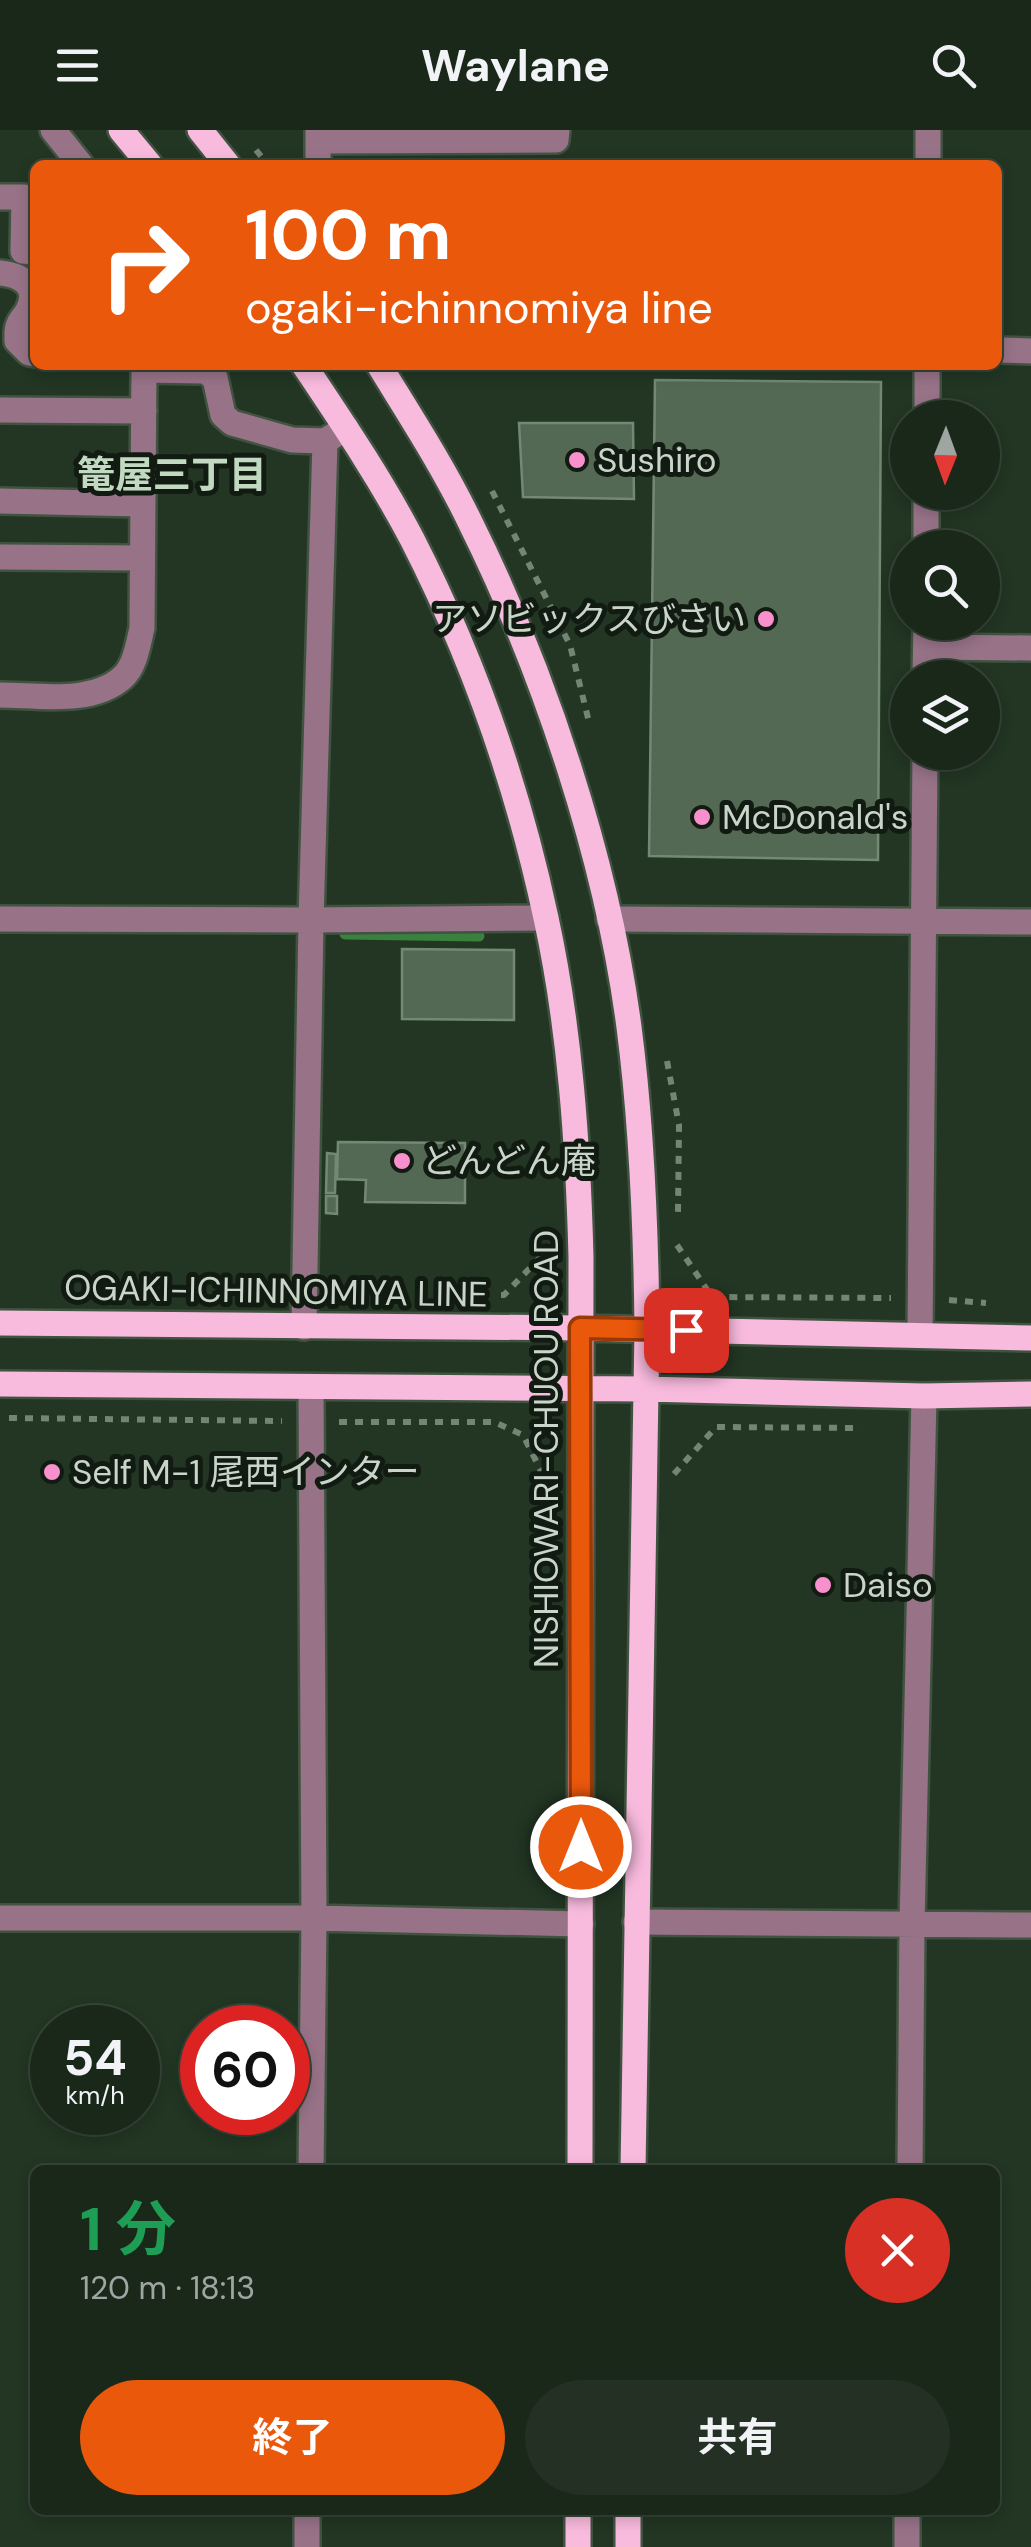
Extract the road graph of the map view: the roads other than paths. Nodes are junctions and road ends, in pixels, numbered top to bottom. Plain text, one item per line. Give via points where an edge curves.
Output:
1 (53, 130) edge
2 (121, 130) edge
3 (200, 130) edge
4 (556, 130) edge
5 (928, 130) edge
6 (318, 145) edge
7 (77, 160) edge
8 (146, 160) edge
9 (224, 160) edge
10 (928, 160) edge
11 (0, 196) edge
12 (30, 252) edge
13 (0, 273) edge
14 (30, 286) edge
15 (30, 308) edge
16 (1002, 350) edge
17 (1031, 351) edge
18 (30, 352) edge
19 (144, 370) edge
20 (184, 370) edge
21 (306, 370) edge
22 (382, 370) edge
23 (927, 370) edge
24 (926, 400) edge
25 (0, 410) edge
26 (144, 411) junction
27 (336, 434) junction
28 (0, 500) edge
29 (143, 504) junction
30 (0, 557) edge
31 (142, 558) junction
32 (966, 640) edge
33 (1031, 648) edge
34 (0, 695) edge
35 (925, 770) edge
36 (546, 918) junction
37 (609, 918) junction
38 (0, 919) edge
39 (311, 920) junction
40 (924, 922) junction
41 (1031, 922) edge
42 (0, 1323) edge
43 (304, 1327) junction
44 (580, 1328) junction
45 (647, 1329) junction
46 (920, 1334) junction
47 (1031, 1338) edge
48 (0, 1384) edge
49 (311, 1387) junction
50 (580, 1388) junction
51 (646, 1389) junction
52 (1031, 1394) edge
53 (924, 1396) junction
54 (0, 1918) edge
55 (314, 1918) junction
56 (636, 1922) junction
57 (582, 1924) junction
58 (912, 1924) junction
59 (1031, 1925) edge
60 (311, 2165) edge
61 (580, 2165) edge
62 (633, 2165) edge
63 (910, 2165) edge
64 (307, 2515) edge
65 (578, 2515) edge
66 (628, 2515) edge
67 (907, 2515) edge
68 (306, 2547) edge
69 (578, 2547) edge
70 (628, 2547) edge
71 (907, 2547) edge

1 - 7 street
2 - 8 main road
3 - 9 main road
4 - 6 street via 556,140
5 - 10 street
11 - 12 street via 24,197 23,251
13 - 14 street via 16,274
15 - 18 street via 19,321 17,340
16 - 17 street
19 - 26 street
20 - 27 street via 215,378 223,415 232,423 292,440
21 - 27 main road, NISHIOWARI-CHUOU ROAD
22 - 37 main road via 470,521 508,605 576,791
23 - 24 street
25 - 26 street
26 - 29 street
27 - 36 main road, NISHIOWARI-CHUOU ROAD via 369,462 451,620 488,714
27 - 39 street
28 - 29 street
29 - 31 street
30 - 31 street
31 - 34 street via 142,628 124,678 80,694
32 - 33 street
35 - 40 street
36 - 39 street
36 - 44 main road, NISHIOWARI-CHUOU ROAD via 580,1190
37 - 40 street
37 - 45 main road via 640,1134
38 - 39 street
39 - 43 street
40 - 41 street
40 - 46 street
42 - 43 main road, OGAKI-ICHINNOMIYA LINE
43 - 44 main road, OGAKI-ICHINNOMIYA LINE
44 - 45 main road, OGAKI-ICHINNOMIYA LINE
44 - 50 main road, NISHIOWARI-CHUOU ROAD
45 - 46 main road, OGAKI-ICHINNOMIYA LINE
45 - 51 main road
46 - 47 main road, OGAKI-ICHINNOMIYA LINE
48 - 49 main road
49 - 50 main road
49 - 55 street
50 - 51 main road
50 - 57 main road, NISHIOWARI-CHUOU ROAD
51 - 53 main road
51 - 56 main road
52 - 53 main road
53 - 58 street
54 - 55 street
55 - 57 street
55 - 60 street
56 - 58 street
56 - 62 main road
57 - 61 main road, NISHIOWARI-CHUOU ROAD
58 - 59 street
58 - 63 street
64 - 68 street
65 - 69 main road
66 - 70 main road
67 - 71 street

